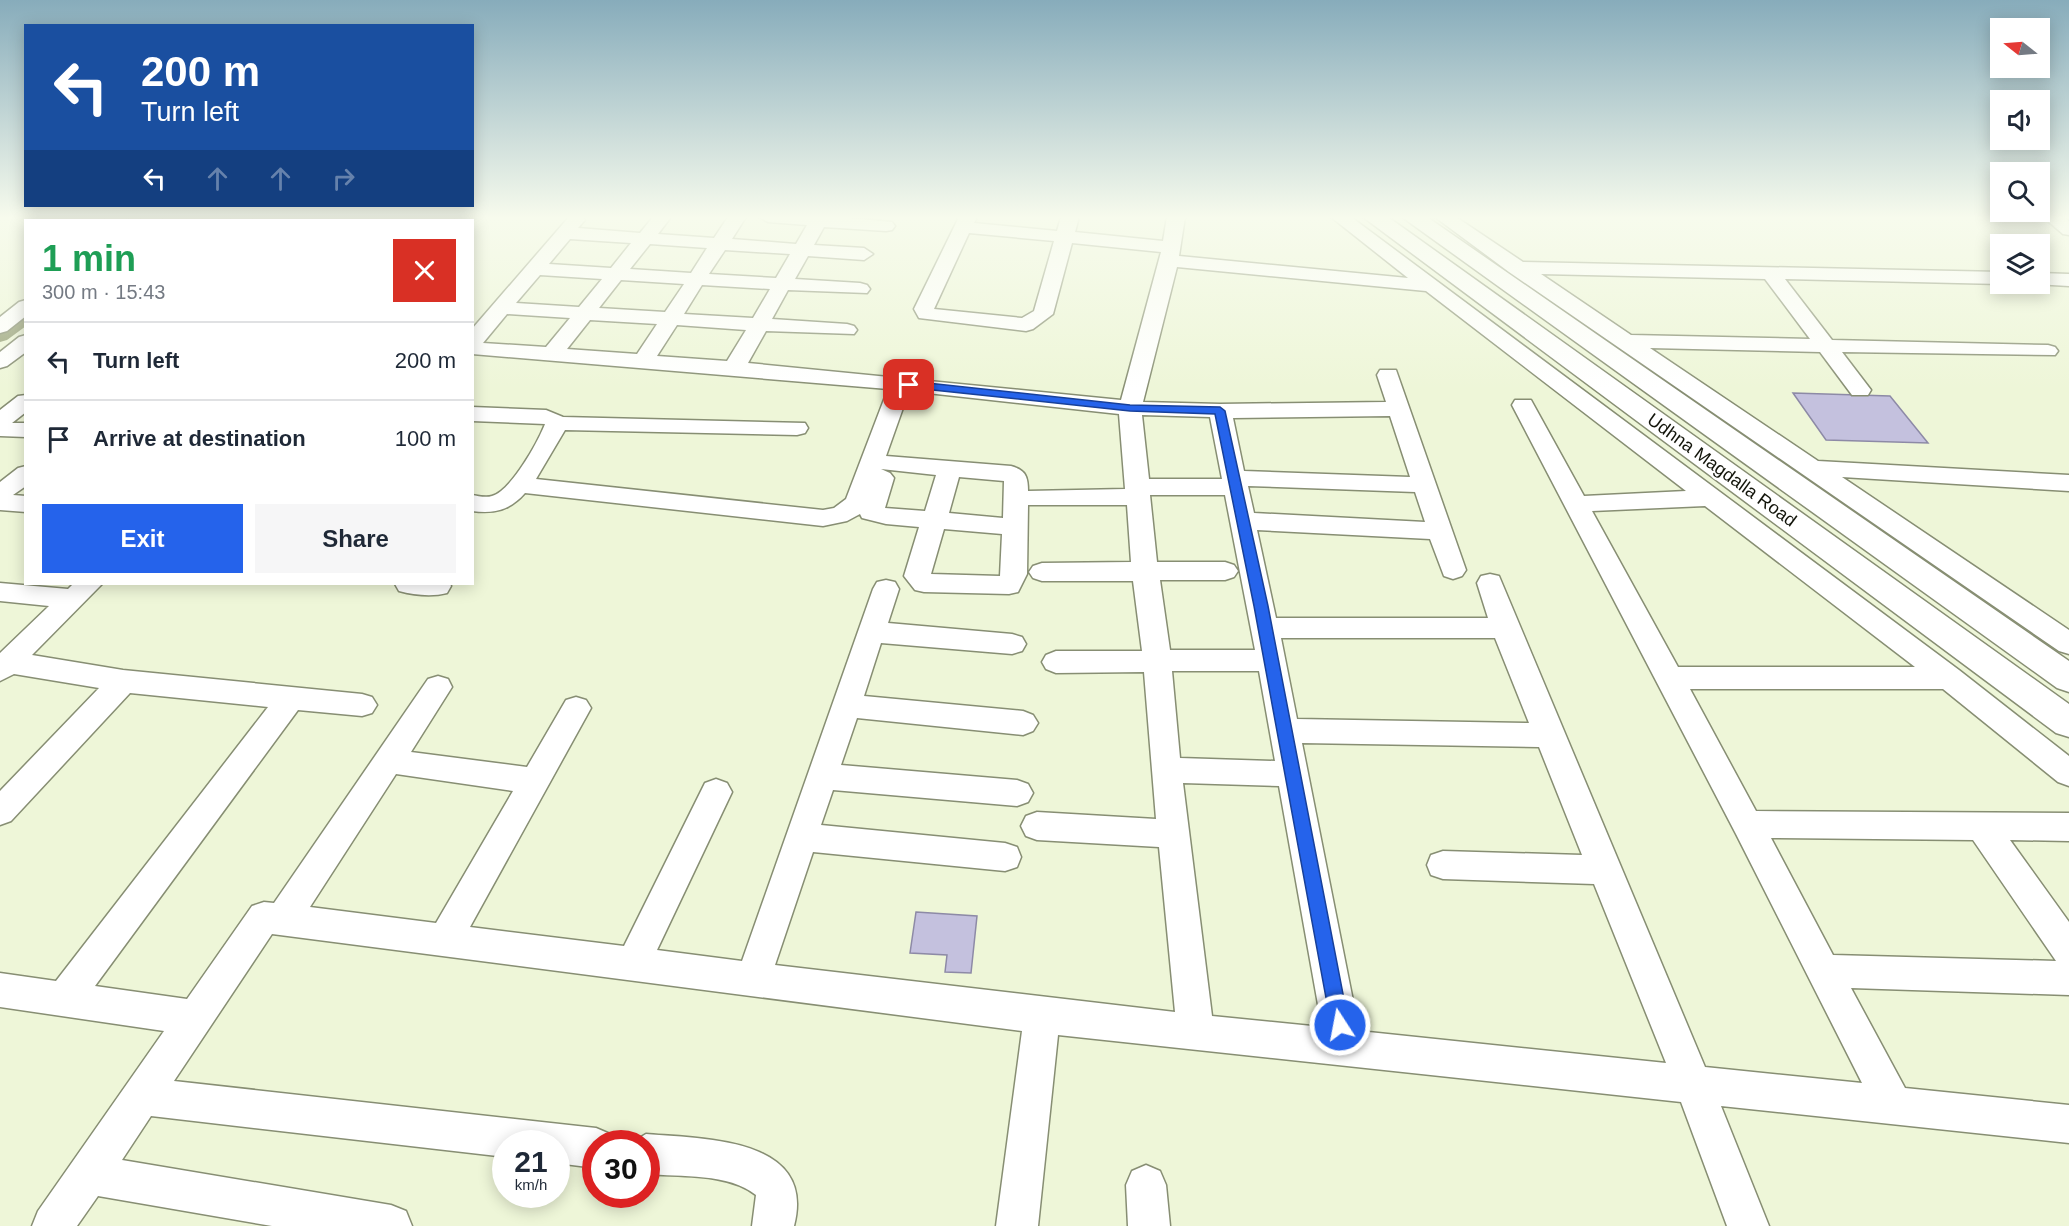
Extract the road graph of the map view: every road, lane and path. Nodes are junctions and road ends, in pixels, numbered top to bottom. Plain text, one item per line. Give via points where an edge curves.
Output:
1 (531, 274) edge
2 (616, 274) edge
3 (619, 274) edge
4 (700, 274) edge
5 (788, 274) edge
6 (940, 274) edge
7 (1054, 274) edge
8 (1165, 274) edge
9 (1335, 274) edge
10 (1415, 274) edge
11 (1453, 274) edge
12 (1495, 274) edge
13 (1527, 274) edge
14 (1771, 274) edge
15 (1783, 274) edge
16 (1990, 278) edge
17 (697, 279) junction
18 (2050, 279) edge
19 (2069, 280) edge
20 (782, 284) junction
21 (1431, 286) junction
22 (860, 289) dead end
23 (24, 293) edge
24 (24, 308) edge
25 (502, 308) junction
26 (0, 311) edge
27 (585, 313) junction
28 (670, 319) junction
29 (24, 324) edge
30 (759, 325) junction
31 (0, 327) edge
32 (847, 330) dead end
33 (474, 341) edge
34 (1625, 341) junction
35 (0, 343) edge
36 (24, 343) edge
37 (1826, 346) junction
38 (474, 348) edge
39 (2048, 351) dead end
40 (552, 354) junction
41 (643, 361) junction
42 (0, 362) edge
43 (734, 368) junction
44 (1388, 375) dead end
45 (905, 384) junction
46 (1860, 390) dead end
47 (24, 402) edge
48 (1523, 405) dead end
49 (1130, 408) junction
50 (1399, 409) junction
51 (1220, 411) junction
52 (474, 414) edge
53 (0, 421) edge
54 (556, 424) junction
55 (797, 428) dead end
56 (0, 429) edge
57 (24, 430) edge
58 (886, 463) junction
59 (950, 468) junction
60 (1811, 468) junction
61 (1236, 483) junction
62 (2069, 483) edge
63 (519, 485) junction
64 (1424, 485) junction
65 (1138, 492) junction
66 (1031, 498) dead end
67 (1712, 498) junction
68 (474, 503) edge
69 (1576, 504) junction
70 (935, 520) junction
71 (1244, 521) junction
72 (1015, 527) junction
73 (1440, 531) junction
74 (1145, 570) junction
75 (1453, 570) dead end
76 (1225, 571) dead end
77 (1042, 572) dead end
78 (1490, 583) dead end
79 (423, 585) edge
80 (438, 586) dead end
81 (886, 588) dead end
82 (81, 591) edge
83 (0, 592) edge
84 (1265, 628) junction
85 (1505, 628) junction
86 (871, 632) junction
87 (1012, 644) dead end
88 (2069, 644) edge
89 (1157, 659) junction
90 (1271, 660) junction
91 (1056, 662) dead end
92 (4, 666) edge
93 (1670, 678) junction
94 (1949, 678) junction
95 (2069, 679) edge
96 (123, 681) junction
97 (438, 687) dead end
98 (291, 698) junction
99 (362, 705) dead end
100 (846, 706) junction
101 (576, 708) dead end
102 (1023, 723) dead end
103 (2069, 723) edge
104 (1285, 730) junction
105 (1550, 735) junction
106 (388, 761) junction
107 (1166, 770) junction
108 (2069, 773) edge
109 (1293, 774) junction
110 (822, 776) junction
111 (535, 781) junction
112 (716, 792) dead end
113 (1017, 793) dead end
114 (0, 812) edge
115 (1747, 824) junction
116 (1037, 826) dead end
117 (2069, 827) edge
118 (1983, 828) junction
119 (1173, 834) junction
120 (801, 837) junction
121 (1005, 857) dead end
122 (1443, 864) dead end
123 (1606, 870) junction
124 (283, 919) junction
125 (445, 940) junction
126 (2069, 951) edge
127 (633, 964) junction
128 (1824, 971) junction
129 (2069, 978) edge
130 (753, 979) junction
131 (0, 990) edge
132 (64, 999) junction
133 (1042, 1016) junction
134 (195, 1018) junction
135 (1196, 1033) junction
136 (1344, 1048) junction
137 (1694, 1084) junction
138 (142, 1096) junction
139 (1893, 1105) junction
140 (2069, 1124) edge
141 (492, 1136) edge
142 (660, 1155) edge
143 (88, 1174) junction
144 (1146, 1185) dead end
145 (296, 1218) edge
146 (53, 1226) edge
147 (391, 1226) edge
148 (773, 1226) edge
149 (1017, 1226) edge
150 (1149, 1226) edge
151 (1748, 1226) edge

1 - 25 street
2 - 27 street
3 - 17 street
4 - 17 street
5 - 20 street
6 - 7 street via 924,309 926,314 1026,325 1043,314
8 - 49 street
9 - 21 street
10 - 21 street
11 - 103 main road, Udhna Magdalla Road
12 - 95 main road, Udhna Magdalla Road
13 - 34 street
14 - 37 street
15 - 16 street
17 - 20 street
17 - 28 street
18 - 19 street
20 - 22 street
20 - 30 street
21 - 67 street
23 - 26 street
24 - 31 street
25 - 27 street
25 - 33 street
27 - 28 street
27 - 40 street
28 - 30 street
28 - 41 street
29 - 35 street
30 - 32 street
30 - 43 street
34 - 37 street
34 - 60 street
36 - 42 street
37 - 39 street
37 - 46 street
38 - 40 street
40 - 41 street
41 - 43 street
43 - 45 street
44 - 50 street
45 - 49 street
45 - 58 street
45 - 63 street via 857,502 836,518
47 - 53 street
48 - 69 street
49 - 51 street
49 - 65 street
50 - 51 street
50 - 64 street
51 - 61 street
52 - 54 street via 546,417
54 - 55 street
54 - 63 street
56 - 57 street
58 - 59 street
58 - 70 street via 871,512
59 - 70 street
59 - 72 street via 1000,472 1016,478
60 - 62 street
60 - 88 street
61 - 64 street
61 - 65 street
61 - 71 street
63 - 68 street via 501,502
64 - 73 street
65 - 66 street
65 - 74 street
67 - 69 street
67 - 94 street
69 - 93 street
70 - 72 street
70 - 72 street via 917,576 924,583 1009,585 1014,574
71 - 73 street
71 - 84 street
73 - 75 street
74 - 76 street
74 - 77 street
74 - 89 street
78 - 85 street
79 - 80 street
81 - 86 street
82 - 83 street
82 - 92 street
84 - 85 street
84 - 90 street
85 - 105 street
86 - 87 street
86 - 100 street
89 - 90 street
89 - 91 street
89 - 107 street
90 - 104 street
92 - 96 street
93 - 94 street
93 - 115 street
94 - 108 street
96 - 98 street
96 - 114 street
97 - 106 street
98 - 99 street
98 - 132 street
100 - 102 street
100 - 110 street
101 - 111 street
104 - 105 street
104 - 109 street
105 - 123 street
106 - 111 street
106 - 124 street
107 - 109 street
107 - 119 street
109 - 136 street
110 - 113 street
110 - 120 street
111 - 125 street
112 - 127 street
115 - 118 street
115 - 128 street
116 - 119 street
117 - 118 street
118 - 126 street
119 - 135 street
120 - 121 street
120 - 130 street
122 - 123 street
123 - 137 street
124 - 125 street
124 - 134 street via 264,917
125 - 127 street
127 - 130 street
128 - 129 street
128 - 139 street
130 - 133 street
131 - 132 street
132 - 134 street
133 - 135 street
133 - 149 street
134 - 138 street
135 - 136 street
136 - 137 street
137 - 139 street
137 - 151 street
138 - 141 street
138 - 143 street
139 - 140 street
142 - 148 street via 731,1163 754,1170 770,1181 777,1197
143 - 145 street
143 - 146 street
144 - 150 street
145 - 147 street

